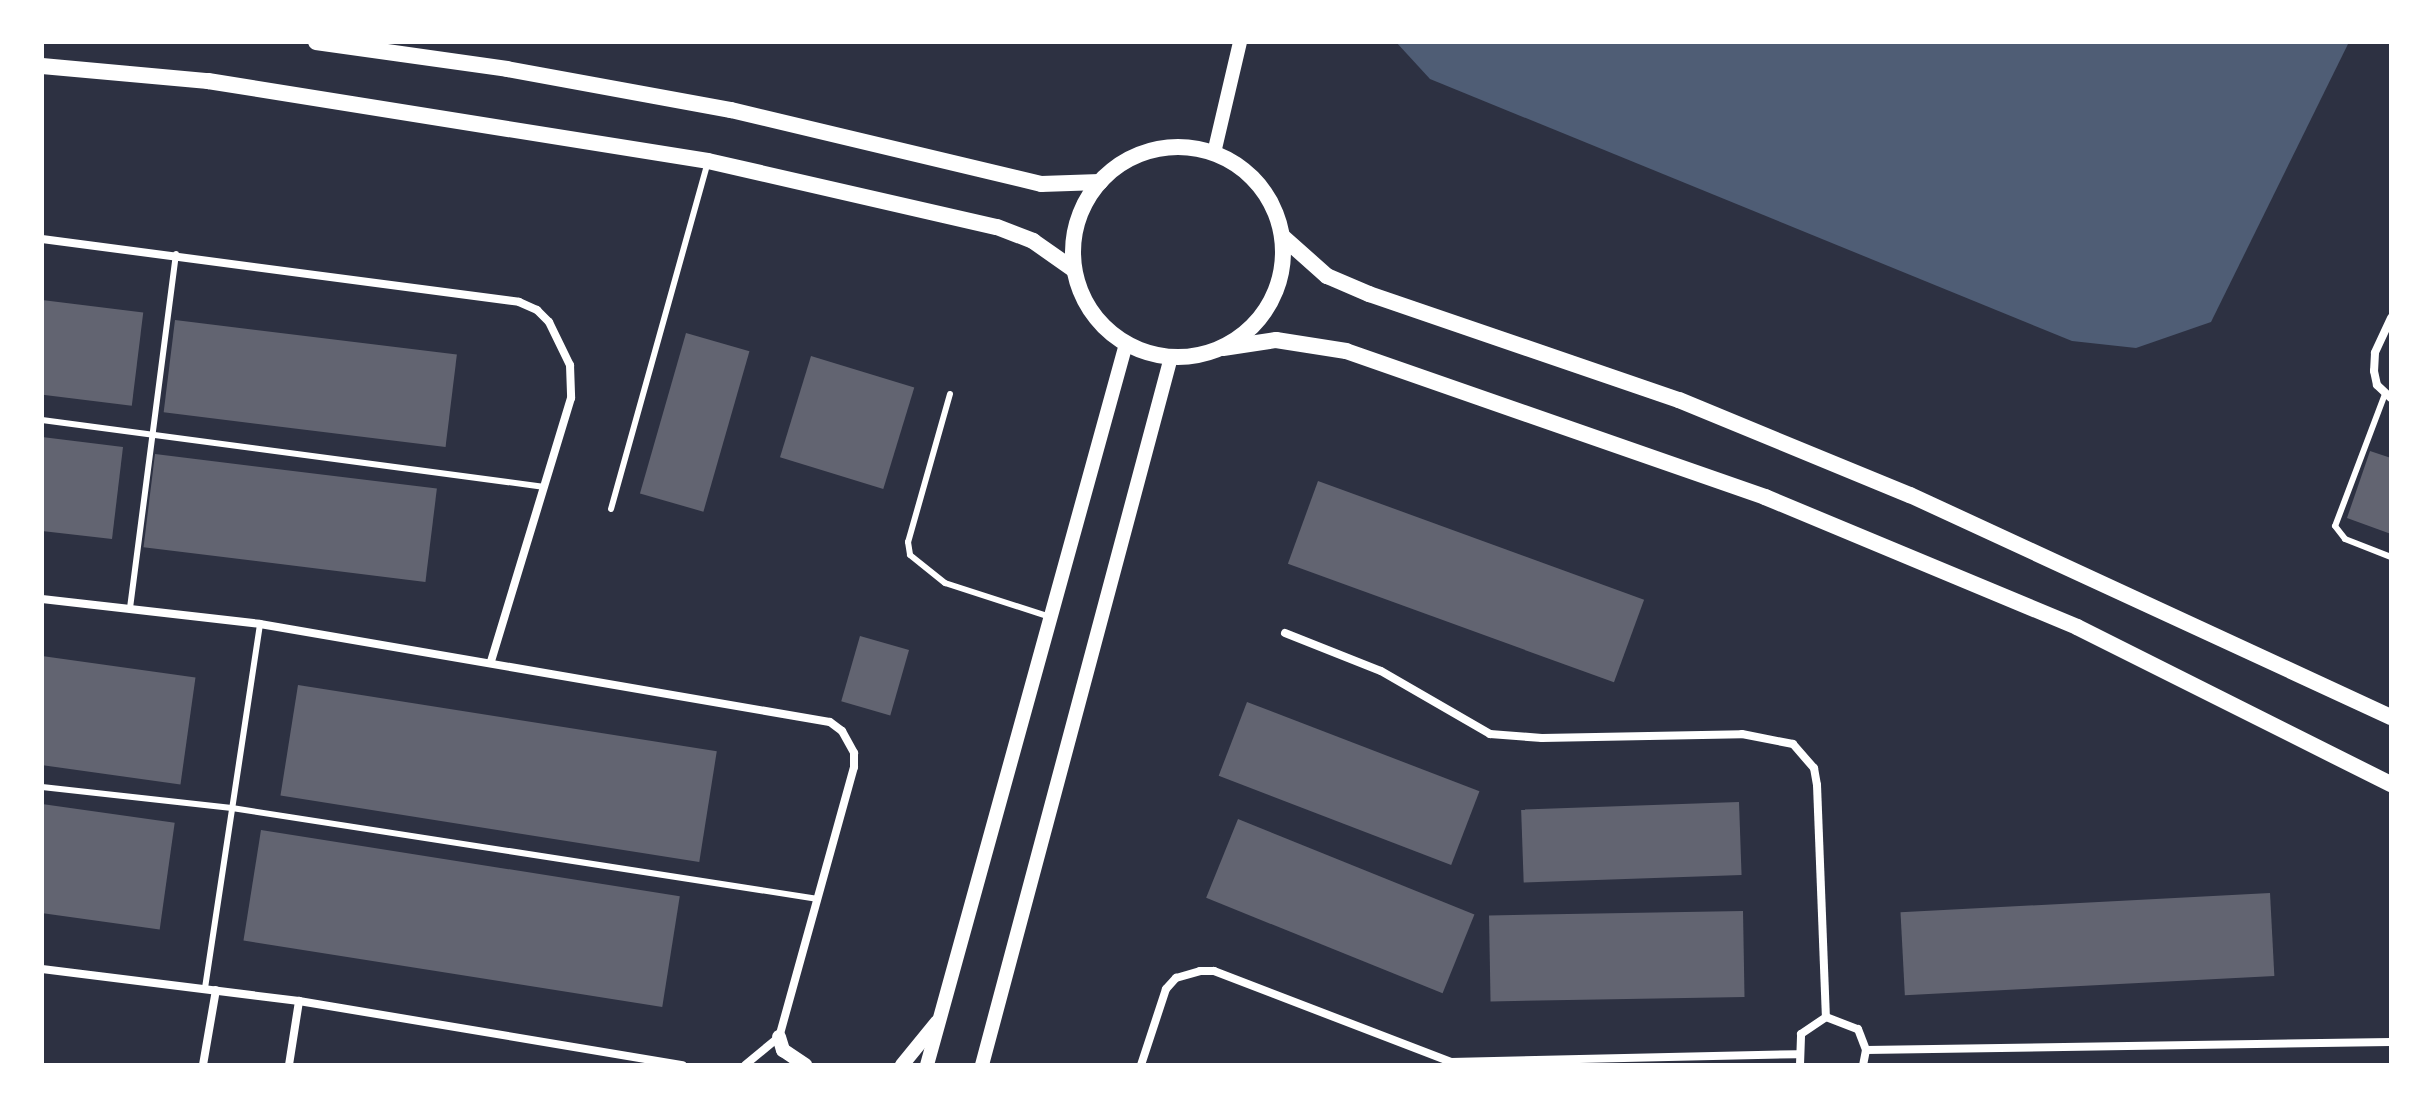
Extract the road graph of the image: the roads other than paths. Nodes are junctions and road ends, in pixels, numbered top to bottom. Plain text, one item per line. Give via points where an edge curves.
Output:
1 (316, 42) edge
2 (1240, 42) edge
3 (42, 66) edge
4 (1214, 153) junction
5 (708, 161) junction
6 (1100, 182) junction
7 (1283, 237) junction
8 (42, 239) edge
9 (176, 254) junction
10 (1073, 269) junction
11 (2391, 318) edge
12 (1126, 344) junction
13 (1223, 348) junction
14 (1171, 357) junction
15 (950, 394) dead end
16 (2388, 396) edge
17 (42, 420) edge
18 (152, 435) junction
19 (545, 487) junction
20 (611, 509) dead end
21 (2391, 557) edge
22 (42, 599) edge
23 (130, 608) junction
24 (1047, 616) junction
25 (260, 624) junction
26 (1285, 633) dead end
27 (491, 661) junction
28 (2391, 717) edge
29 (2391, 784) edge
30 (42, 787) edge
31 (232, 808) junction
32 (818, 899) junction
33 (42, 969) edge
34 (205, 988) junction
35 (216, 990) junction
36 (299, 1001) junction
37 (945, 1012) junction
38 (1826, 1017) junction
39 (779, 1037) junction
40 (2391, 1042) edge
41 (1866, 1050) junction
42 (1797, 1054) junction
43 (203, 1065) edge
44 (289, 1065) edge
45 (683, 1065) edge
46 (745, 1065) edge
47 (805, 1065) edge
48 (902, 1065) edge
49 (927, 1065) edge
50 (982, 1065) edge
51 (1141, 1065) edge
52 (1800, 1065) edge
53 (1863, 1065) edge

1 - 6 main road via 507,69 731,110 1041,184
2 - 4 street
3 - 5 main road via 208,81
4 - 6 main road via 1183,147 1153,150 1123,162
4 - 7 main road via 1260,186
5 - 10 main road via 997,227 1033,241
5 - 20 lane
6 - 10 main road via 1082,207 1073,237
7 - 13 main road via 1277,290 1246,333
7 - 28 main road via 1301,258 1355,288 1679,400 1910,495
8 - 9 street
9 - 18 lane
9 - 19 street via 519,302 537,310 558,340 572,382
10 - 12 main road via 1083,298 1101,324
11 - 16 street via 2375,353 2374,371
12 - 14 main road
12 - 24 street
13 - 14 main road
13 - 29 main road via 1276,340 1346,351 1765,497 2077,627
14 - 50 street
15 - 24 lane via 908,542 910,555 945,583
16 - 21 lane via 2335,526 2345,539
17 - 18 lane
18 - 19 lane
18 - 23 lane
19 - 27 street
22 - 23 street
23 - 25 street
24 - 37 street
25 - 27 street
25 - 31 lane
26 - 38 street via 1381,671 1490,734 1742,734 1793,744 1814,768 1817,785
27 - 32 street via 830,722 854,753 854,767
30 - 31 lane
31 - 32 lane
31 - 34 lane
32 - 39 street
33 - 34 street
34 - 35 street
35 - 36 street
35 - 43 street
36 - 44 street
36 - 45 street
37 - 48 street
37 - 49 street
38 - 41 street via 1858,1029
38 - 42 street via 1807,1026
39 - 46 street
39 - 47 street via 783,1050
40 - 41 street
41 - 53 street
42 - 51 street via 1451,1062 1214,971 1200,971 1176,978 1166,989
42 - 52 street

